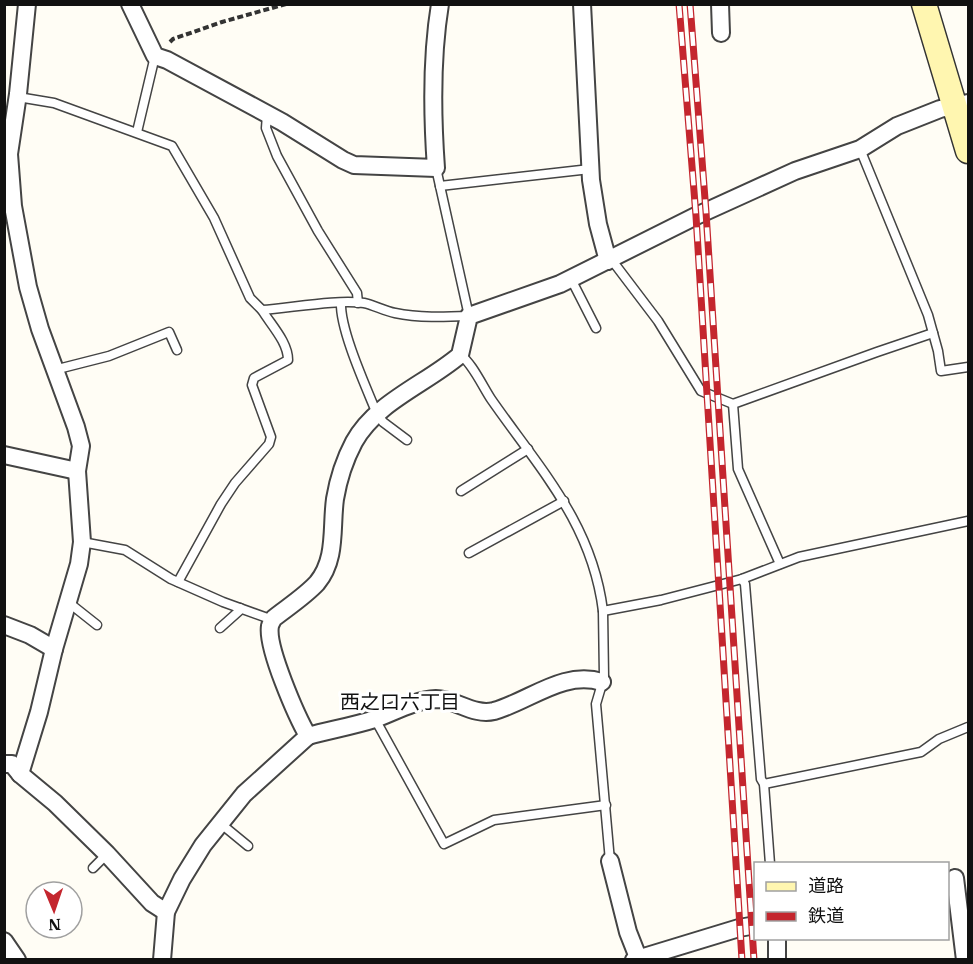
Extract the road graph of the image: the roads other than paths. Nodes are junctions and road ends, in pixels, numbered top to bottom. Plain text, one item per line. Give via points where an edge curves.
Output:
1 (27, 4) edge
2 (130, 4) edge
3 (440, 4) edge
4 (582, 4) edge
5 (720, 4) edge
6 (924, 4) edge
7 (720, 33) dead end
8 (157, 57) junction
9 (16, 95) junction
10 (962, 104) edge
11 (267, 115) junction
12 (137, 132) junction
13 (860, 149) junction
14 (969, 151) edge
15 (436, 168) junction
16 (590, 170) junction
17 (440, 186) junction
18 (610, 260) junction
19 (571, 279) junction
20 (341, 303) junction
21 (358, 303) junction
22 (262, 310) junction
23 (469, 316) junction
24 (596, 328) dead end
25 (933, 333) junction
26 (177, 350) dead end
27 (460, 355) junction
28 (969, 367) edge
29 (54, 370) junction
30 (733, 404) junction
31 (377, 414) junction
32 (407, 440) dead end
33 (528, 449) junction
34 (4, 455) edge
35 (76, 471) junction
36 (461, 491) dead end
37 (564, 501) junction
38 (969, 521) edge
39 (82, 542) junction
40 (469, 553) dead end
41 (780, 564) junction
42 (742, 579) junction
43 (178, 582) junction
44 (68, 605) junction
45 (240, 608) junction
46 (603, 610) junction
47 (273, 620) junction
48 (4, 625) edge
49 (96, 625) dead end
50 (220, 628) dead end
51 (54, 649) junction
52 (603, 681) junction
53 (375, 719) junction
54 (969, 727) edge
55 (308, 736) junction
56 (4, 764) edge
57 (20, 774) junction
58 (764, 784) junction
59 (606, 805) junction
60 (220, 823) junction
61 (248, 846) dead end
62 (107, 854) junction
63 (610, 861) joint
64 (770, 862) edge
65 (93, 868) dead end
66 (957, 878) edge
67 (166, 912) junction
68 (754, 926) edge
69 (777, 940) edge
70 (637, 959) edge
71 (162, 960) edge
72 (777, 960) edge
73 (964, 960) edge

1 - 9 street
2 - 8 street
3 - 15 street via 433,106
4 - 16 street
5 - 7 street
6 - 10 street
8 - 11 street
8 - 12 lane
9 - 12 lane via 54,103
9 - 29 street via 9,154 13,206 28,286
10 - 13 street via 897,126
10 - 14 street
11 - 15 street via 354,165
11 - 21 lane via 266,128 277,156 357,293
12 - 22 lane via 172,146 214,218 250,298
13 - 18 street via 795,171
13 - 25 lane
15 - 17 lane
16 - 17 lane
16 - 18 street via 598,224
17 - 23 lane
18 - 19 street
18 - 30 lane via 658,321 701,391
19 - 23 street
19 - 24 lane
20 - 21 lane
20 - 22 lane
20 - 31 lane via 345,328
21 - 23 lane via 410,315
22 - 43 lane via 288,356 283,364 254,378 252,385 271,437 269,444 221,504
23 - 27 street
25 - 28 lane via 941,371
25 - 30 lane
26 - 29 lane via 169,332 110,356
27 - 31 street
27 - 33 lane
29 - 35 street via 81,446
30 - 41 lane via 738,469
31 - 32 lane
31 - 47 street via 355,441 344,466 335,498 333,547 327,567 316,583
33 - 36 lane
33 - 37 lane
34 - 35 street
35 - 39 street
37 - 40 lane
37 - 46 lane via 593,561
38 - 41 lane via 841,547
39 - 43 lane via 125,550
39 - 44 street
41 - 42 lane
42 - 46 lane
42 - 58 lane
43 - 45 lane
44 - 49 lane
44 - 51 street
45 - 47 lane
45 - 50 lane
46 - 52 lane
47 - 55 street via 270,626 276,658 297,718
48 - 51 street
51 - 57 street
52 - 53 street via 574,679 493,711 478,711 438,699
52 - 59 lane via 596,704
53 - 55 street
53 - 59 lane via 444,844 494,820
54 - 58 lane via 939,739 921,752
55 - 60 street via 244,794
56 - 57 street via 12,764
57 - 62 street via 55,802
58 - 64 lane
59 - 63 lane
60 - 61 lane
60 - 67 street via 182,879
62 - 65 lane
62 - 67 street via 152,903
63 - 70 street
66 - 73 street
67 - 71 street
68 - 70 street
69 - 72 street

